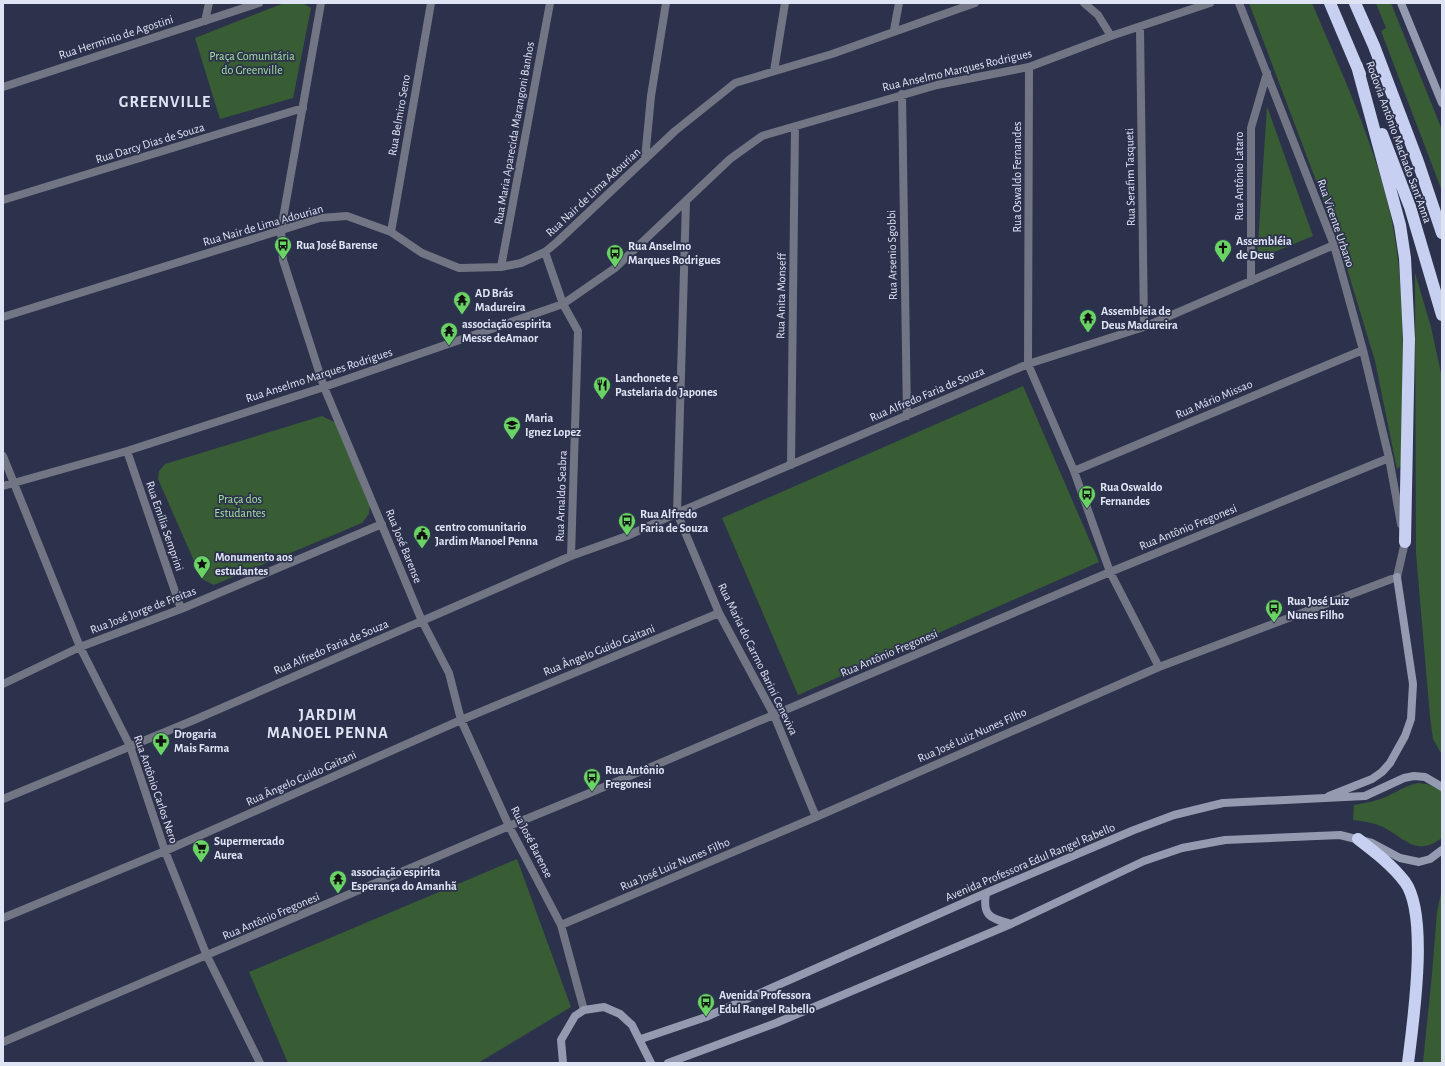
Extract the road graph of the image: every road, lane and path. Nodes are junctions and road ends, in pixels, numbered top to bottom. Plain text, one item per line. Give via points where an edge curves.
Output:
1 (209, 3) edge
2 (259, 3) edge
3 (321, 3) edge
4 (431, 3) edge
5 (550, 3) edge
6 (666, 3) edge
7 (785, 3) edge
8 (899, 3) edge
9 (975, 3) edge
10 (1084, 3) edge
11 (1210, 3) edge
12 (1239, 3) edge
13 (1330, 3) edge
14 (1355, 3) edge
15 (1361, 3) edge
16 (1401, 3) edge
17 (205, 21) junction
18 (1140, 27) junction
19 (894, 30) junction
20 (1111, 36) junction
21 (1374, 46) junction
22 (1357, 66) junction
23 (1029, 67) junction
24 (774, 72) junction
25 (1267, 73) junction
26 (3, 87) edge
27 (902, 94) junction
28 (1442, 103) edge
29 (303, 108) junction
30 (795, 128) junction
31 (645, 159) junction
32 (3, 200) edge
33 (686, 201) junction
34 (281, 230) junction
35 (391, 232) junction
36 (1442, 233) edge
37 (1334, 245) junction
38 (545, 252) junction
39 (501, 267) junction
40 (1251, 281) junction
41 (563, 304) junction
42 (1442, 315) edge
43 (3, 317) edge
44 (1144, 327) junction
45 (1362, 350) junction
46 (1028, 364) junction
47 (324, 387) junction
48 (907, 416) junction
49 (127, 450) junction
50 (3, 456) edge
51 (1389, 458) junction
52 (791, 465) junction
53 (1074, 471) junction
54 (14, 482) junction
55 (3, 486) edge
56 (677, 513) junction
57 (382, 524) junction
58 (1404, 542) junction
59 (571, 556) junction
60 (1110, 572) junction
61 (1397, 577) junction
62 (181, 609) junction
63 (719, 613) junction
64 (422, 621) junction
65 (80, 647) junction
66 (1159, 667) junction
67 (3, 684) edge
68 (774, 715) junction
69 (461, 720) junction
70 (130, 746) junction
71 (1442, 787) edge
72 (3, 798) edge
73 (1321, 799) junction
74 (816, 817) junction
75 (509, 826) junction
76 (1358, 839) junction
77 (1442, 850) edge
78 (165, 851) junction
79 (986, 893) junction
80 (3, 918) edge
81 (1011, 924) junction
82 (561, 925) junction
83 (207, 956) junction
84 (584, 1010) junction
85 (641, 1039) junction
86 (3, 1042) edge
87 (260, 1063) edge
88 (563, 1063) edge
89 (651, 1063) edge
90 (668, 1063) edge
91 (1408, 1063) edge

1 - 17 street
2 - 17 street, Rua Herminio de Agostini
3 - 29 street, Rua José Barense
4 - 35 street, Rua Belmiro Seno
5 - 39 street, Rua Maria Aparecida Marangoni Banhos
6 - 31 street
7 - 24 street
8 - 19 street
9 - 19 street, Rua Nair de Lima Adourian
10 - 20 street via 1098,15
11 - 18 street, Rua Anselmo Marques Rodrigues
12 - 25 street, Rua Vicente Urbano
13 - 22 highway, Rodovia Antônio Machado Sant'Anna
14 - 21 highway, Rodovia Antônio Machado Sant'Anna
15 - 21 highway
16 - 28 main road
17 - 26 street, Rua Herminio de Agostini
18 - 20 street, Rua Anselmo Marques Rodrigues
18 - 44 street, Rua Serafim Tasqueti
19 - 24 street, Rua Nair de Lima Adourian via 832,54
20 - 23 street, Rua Anselmo Marques Rodrigues
21 - 36 highway, Rodovia Antônio Machado Sant'Anna
22 - 42 highway, Rodovia Antônio Machado Sant'Anna via 1410,207
22 - 58 highway via 1400,225 1405,258 1409,339
23 - 27 street, Rua Anselmo Marques Rodrigues
23 - 46 street, Rua Oswaldo Fernandes
24 - 31 street, Rua Nair de Lima Adourian via 735,83 675,131
25 - 37 street, Rua Vicente Urbano
25 - 40 street, Rua Antônio Lataro via 1251,128
27 - 30 street, Rua Anselmo Marques Rodrigues
27 - 48 street, Rua Arsenio Sgobbi
29 - 32 street, Rua Darcy Dias de Souza
29 - 34 street, Rua José Barense
30 - 33 street, Rua Anselmo Marques Rodrigues via 762,136 730,160
30 - 52 street, Rua Anita Monseff
31 - 38 street, Rua Nair de Lima Adourian
33 - 41 street, Rua Anselmo Marques Rodrigues via 615,268
33 - 56 street, Rua Maria do Carmo Barini Ceneviva
34 - 35 street, Rua Nair de Lima Adourian via 320,218 347,216
34 - 43 street, Rua Nair de Lima Adourian
34 - 47 street, Rua José Barense via 283,260
35 - 39 street, Rua Nair de Lima Adourian via 422,253 459,268
37 - 40 street, Rua Alfredo Faria de Souza
37 - 45 street, Rua Vicente Urbano
38 - 39 street, Rua Nair de Lima Adourian via 521,263
38 - 41 street, Rua Arnaldo Seabra
40 - 44 street, Rua Alfredo Faria de Souza
41 - 47 street, Rua Anselmo Marques Rodrigues
41 - 59 street, Rua Arnaldo Seabra via 578,331
44 - 46 street, Rua Alfredo Faria de Souza
45 - 51 street, Rua Vicente Urbano
45 - 53 street, Rua Mário Missao
46 - 48 street, Rua Alfredo Faria de Souza
46 - 53 street, Rua Oswaldo Fernandes
47 - 49 street, Rua Anselmo Marques Rodrigues
47 - 57 street, Rua José Barense
48 - 52 street, Rua Alfredo Faria de Souza
49 - 54 street, Rua Anselmo Marques Rodrigues
49 - 62 street, Rua Emília Semprini
50 - 54 street, Rua Antônio Carlos Nero
51 - 58 street, Rua Vicente Urbano
51 - 60 street, Rua Antônio Fregonesi
52 - 56 street, Rua Alfredo Faria de Souza
53 - 60 street, Rua Oswaldo Fernandes
54 - 55 street, Rua Anselmo Marques Rodrigues
54 - 65 street, Rua Antônio Carlos Nero
56 - 59 street, Rua Alfredo Faria de Souza via 627,536
56 - 63 street, Rua Maria do Carmo Barini Ceneviva
57 - 62 street, Rua José Jorge de Freitas
57 - 64 street, Rua José Barense
58 - 61 street
59 - 64 street, Rua Alfredo Faria de Souza
60 - 66 street, Rua Oswaldo Fernandes
60 - 68 street, Rua Antônio Fregonesi
61 - 66 street, Rua José Luiz Nunes Filho
61 - 73 main road via 1413,684 1411,719 1405,736 1382,772 1372,779
62 - 65 street, Rua José Jorge de Freitas
63 - 68 street, Rua Maria do Carmo Barini Ceneviva
63 - 69 street, Rua Ângelo Guido Gaitani
64 - 69 street, Rua José Barense via 450,673
64 - 70 street, Rua Alfredo Faria de Souza
65 - 67 street, Rua José Jorge de Freitas
65 - 70 street, Rua Antônio Carlos Nero
66 - 74 street, Rua José Luiz Nunes Filho
68 - 74 street, Rua Maria do Carmo Barini Ceneviva
68 - 75 street, Rua Antônio Fregonesi
69 - 75 street, Rua José Barense
69 - 78 street, Rua Ângelo Guido Gaitani
70 - 72 street, Rua Alfredo Faria de Souza
70 - 78 street, Rua Antônio Carlos Nero
71 - 73 main road, Avenida Professora Edul Rangel Rabello via 1425,777 1414,776 1365,796
73 - 79 main road, Avenida Professora Edul Rangel Rabello via 1224,803 1174,815
74 - 82 street, Rua José Luiz Nunes Filho
75 - 82 street, Rua José Barense
75 - 83 street, Rua Antônio Fregonesi
76 - 77 main road via 1372,843 1400,858 1419,862 1430,859
76 - 81 main road via 1340,835 1225,840 1182,848 1144,861
76 - 91 highway via 1383,857 1405,883 1413,901 1418,944
78 - 80 street, Rua Ângelo Guido Gaitani
78 - 83 street, Rua Antônio Carlos Nero
79 - 81 main road via 987,914 993,919
79 - 85 main road, Avenida Professora Edul Rangel Rabello via 706,1017
81 - 90 main road via 776,1022
82 - 84 street, Rua José Barense
83 - 86 street, Rua Antônio Fregonesi
83 - 87 street, Rua Antônio Carlos Nero
84 - 85 main road via 604,1007 620,1014 632,1024
84 - 88 main road via 575,1016 561,1040
85 - 89 main road

